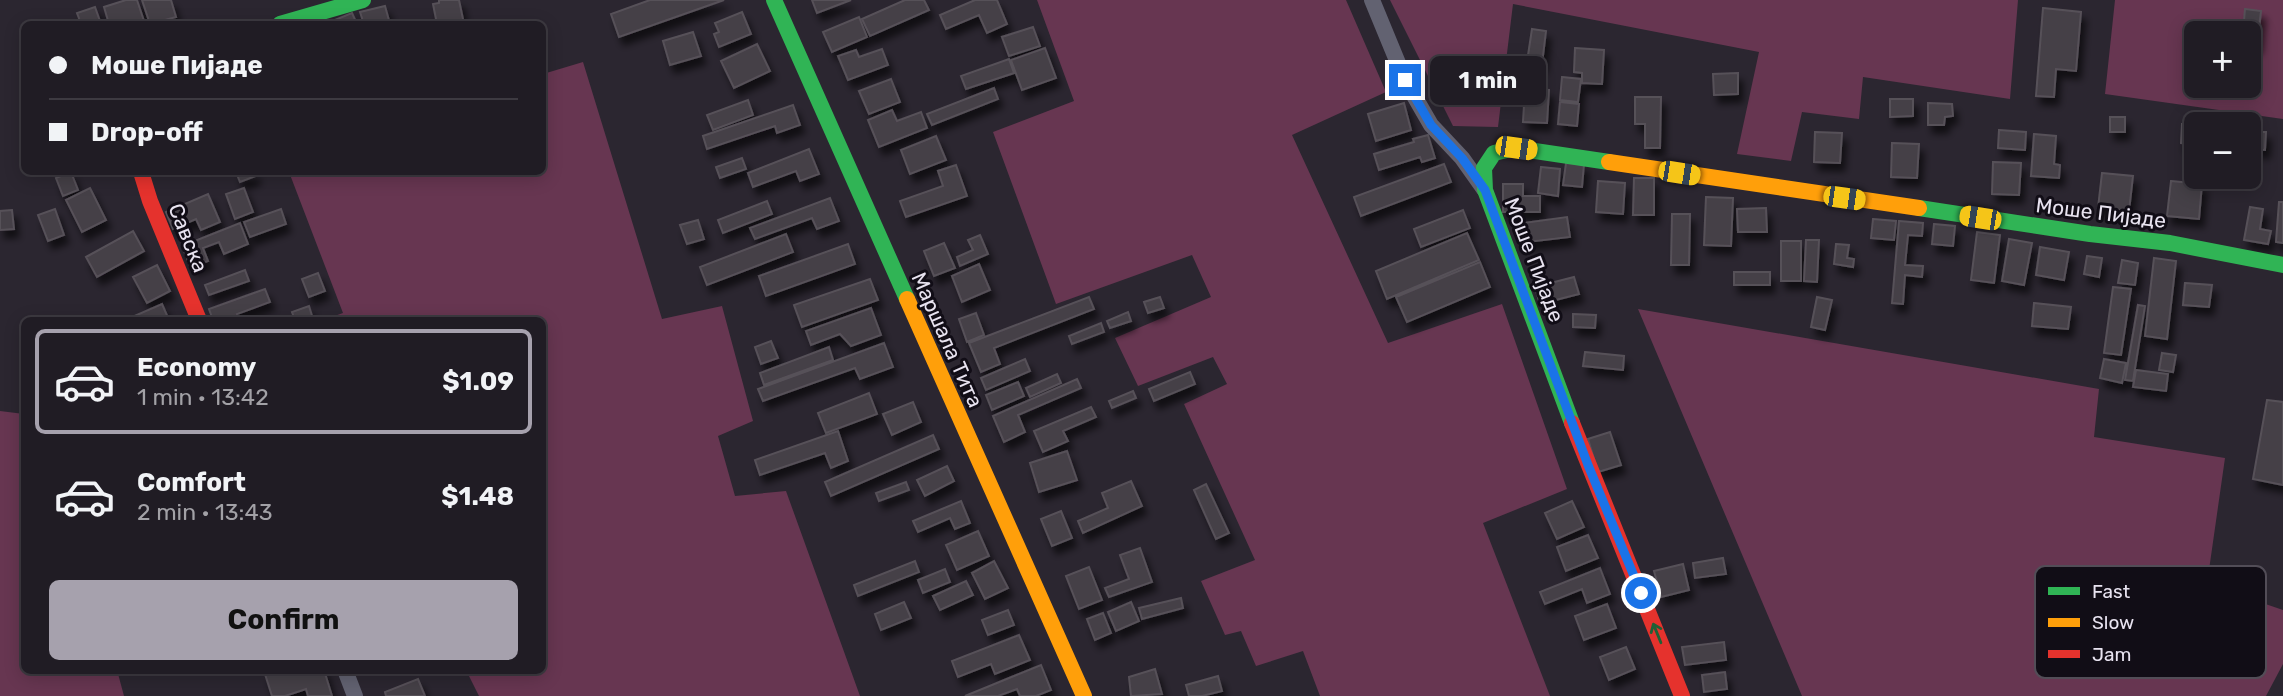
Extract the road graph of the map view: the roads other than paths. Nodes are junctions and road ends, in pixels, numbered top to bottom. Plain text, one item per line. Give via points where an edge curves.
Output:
1 (363, 0) edge
2 (774, 0) edge
3 (1372, 0) edge
4 (290, 21) edge
5 (142, 175) edge
6 (1485, 190) junction
7 (2283, 265) edge
8 (198, 317) edge
9 (347, 674) edge
10 (355, 696) edge
11 (1083, 696) edge
12 (1682, 696) edge

1 - 4 street
2 - 11 street, Маршала Тита
3 - 6 street via 1405,80 1431,125
5 - 8 street, Савска
6 - 7 street, Моше Пијаде via 1484,168 1494,153 1516,148 2170,243
12 -> 6 street, Моше Пијаде via 1588,465
9 - 10 street

